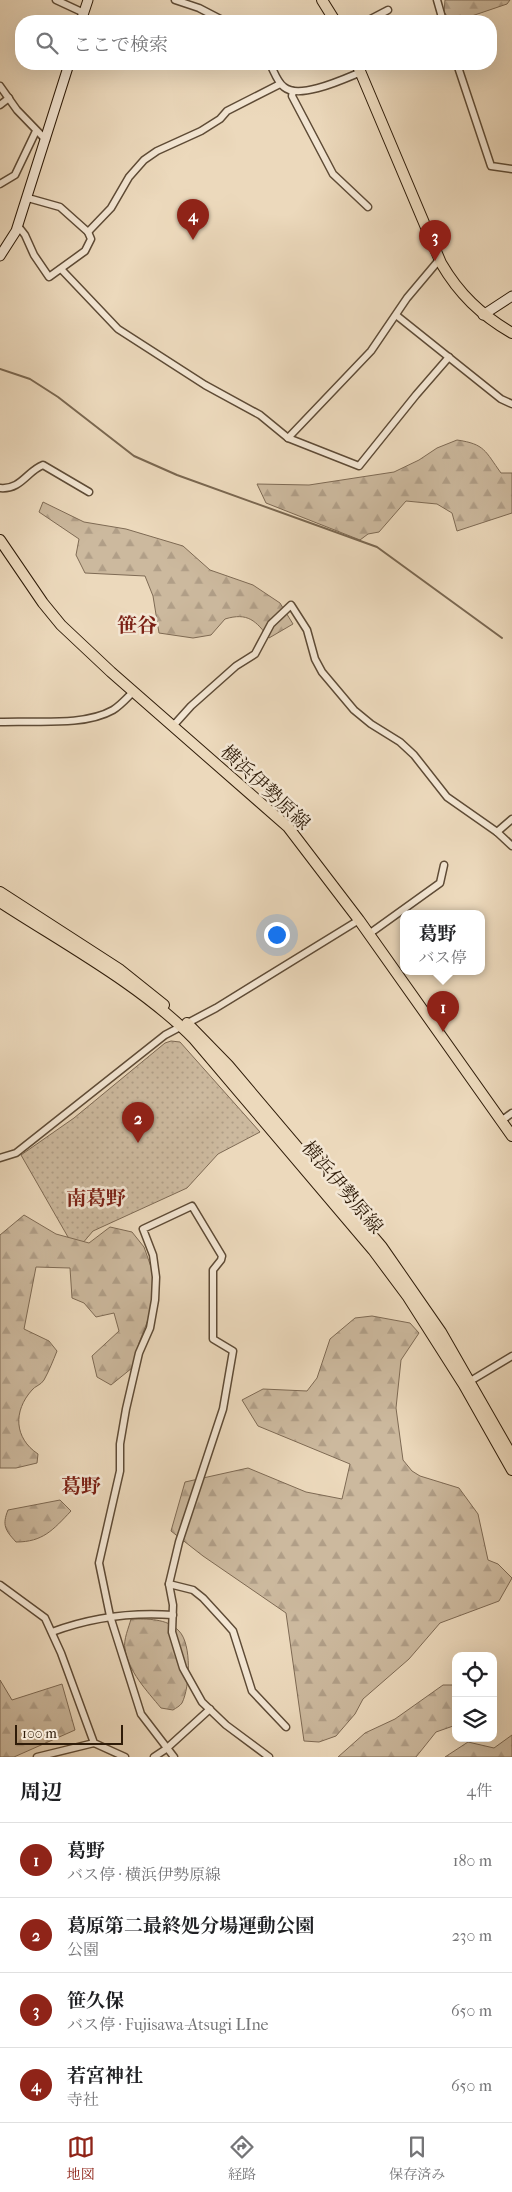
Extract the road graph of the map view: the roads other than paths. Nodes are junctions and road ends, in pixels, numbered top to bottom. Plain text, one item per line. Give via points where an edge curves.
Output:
1 (56, 0) edge
2 (88, 0) edge
3 (175, 0) edge
4 (322, 0) edge
5 (437, 0) edge
6 (388, 10) dead end
7 (80, 15) edge
8 (84, 15) edge
9 (212, 15) edge
10 (331, 15) edge
11 (378, 15) edge
12 (441, 15) edge
13 (67, 70) edge
14 (273, 70) edge
15 (355, 70) edge
16 (360, 70) edge
17 (459, 70) edge
18 (280, 84) junction
19 (0, 86) edge
20 (293, 91) junction
21 (9, 98) junction
22 (0, 105) edge
23 (36, 131) junction
24 (46, 140) junction
25 (512, 168) edge
26 (0, 184) edge
27 (28, 198) junction
28 (368, 207) dead end
29 (18, 226) junction
30 (88, 232) junction
31 (0, 256) edge
32 (439, 260) junction
33 (61, 269) junction
34 (512, 296) edge
35 (396, 315) junction
36 (483, 315) junction
37 (512, 333) edge
38 (449, 357) junction
39 (512, 404) edge
40 (288, 438) junction
41 (0, 488) edge
42 (89, 492) dead end
43 (0, 540) edge
44 (133, 692) junction
45 (0, 722) edge
46 (172, 726) junction
47 (512, 819) edge
48 (497, 832) junction
49 (512, 846) edge
50 (444, 865) dead end
51 (0, 892) edge
52 (0, 902) edge
53 (402, 910) edge
54 (400, 912) edge
55 (359, 920) junction
56 (369, 934) junction
57 (184, 1024) junction
58 (512, 1113) edge
59 (501, 1121) junction
60 (512, 1136) edge
61 (0, 1158) edge
62 (512, 1356) edge
63 (467, 1383) junction
64 (512, 1456) edge
65 (512, 1470) edge
66 (169, 1584) junction
67 (0, 1585) edge
68 (173, 1615) junction
69 (110, 1616) junction
70 (52, 1632) junction
71 (210, 1709) junction
72 (286, 1727) dead end
73 (94, 1743) junction
74 (166, 1749) junction
75 (37, 1757) edge
76 (125, 1757) edge
77 (154, 1757) edge
78 (174, 1757) edge
79 (269, 1757) edge

1 - 7 street
2 - 8 street
3 - 9 street
4 - 10 main road
5 - 12 street
6 - 11 street
13 - 24 street
14 - 18 street
15 - 20 street via 311,90
16 - 32 main road
17 - 25 street via 491,166
18 - 20 street
18 - 30 street via 144,160 129,177 111,208
19 - 21 street
20 - 28 street via 292,96 333,174
21 - 22 street
21 - 23 street
23 - 24 street
23 - 26 street via 14,175
24 - 27 street
27 - 29 street
27 - 30 street via 60,207
29 - 31 street
29 - 33 street via 49,277
30 - 33 street via 91,239 85,251
32 - 35 street
32 - 36 main road via 456,288
33 - 40 street via 118,329 205,385 260,415
34 - 36 street
35 - 38 street
35 - 40 street via 371,351
36 - 37 main road
38 - 39 street
38 - 40 street via 359,466
41 - 42 street via 23,482 43,465
43 - 44 main road, 横浜伊勢原線 via 60,625
44 - 45 street via 113,710 86,718 61,722
44 - 46 main road, 横浜伊勢原線
46 - 48 street via 236,666 255,654 272,624 291,605 307,630 322,672 354,710 400,742 447,796
46 - 55 main road, 横浜伊勢原線 via 288,827
47 - 48 street
48 - 49 street
50 - 53 street via 440,883
51 - 57 main road, 横浜伊勢原線 via 119,969
52 - 57 main road, 横浜伊勢原線
54 - 56 street
55 - 56 main road, 横浜伊勢原線
55 - 57 street via 216,1008
56 - 59 main road, 横浜伊勢原線
57 - 61 street via 165,1035 16,1153
57 - 63 main road, 横浜伊勢原線 via 373,1250
58 - 59 street
59 - 60 main road, 横浜伊勢原線
62 - 63 street
63 - 64 main road, 横浜伊勢原線
63 - 65 main road, 横浜伊勢原線
66 - 68 street
66 - 69 street via 179,1542 223,1409 233,1351 213,1340 213,1270 222,1256 192,1206 143,1229 153,1255 155,1300 126,1409 120,1444 120,1471 99,1563
66 - 72 street via 193,1590 225,1622 232,1631 252,1691
67 - 70 street via 45,1618
68 - 69 street
68 - 71 street via 173,1639 183,1668 196,1693
69 - 70 street
69 - 74 street via 141,1714
70 - 73 street
71 - 74 street
71 - 79 street
73 - 75 street
73 - 76 street
74 - 77 street
74 - 78 street

